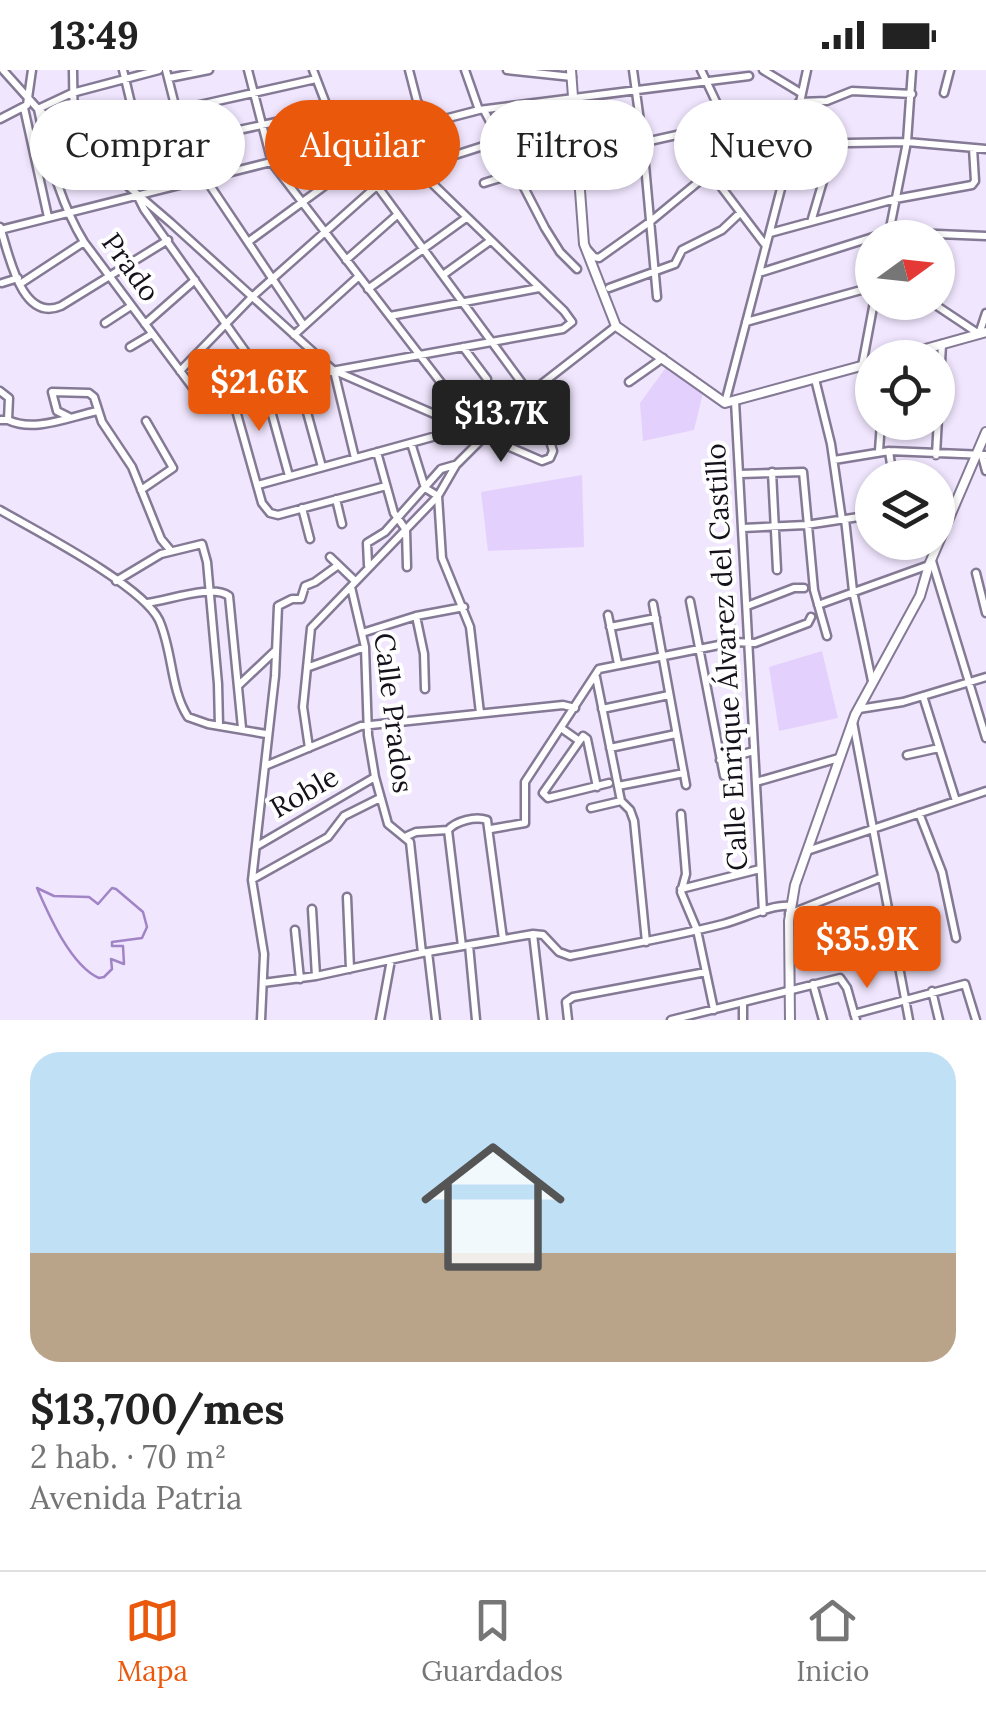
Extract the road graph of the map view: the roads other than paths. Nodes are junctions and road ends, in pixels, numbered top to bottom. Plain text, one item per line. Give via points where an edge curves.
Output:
1 (4, 70) edge
2 (32, 70) edge
3 (73, 70) edge
4 (209, 70) edge
5 (248, 70) edge
6 (313, 70) edge
7 (409, 70) edge
8 (465, 70) edge
9 (506, 70) edge
10 (633, 70) edge
11 (701, 70) edge
12 (762, 70) edge
13 (807, 70) edge
14 (912, 70) edge
15 (950, 70) edge
16 (165, 73) edge
17 (124, 74) edge
18 (571, 74) edge
19 (748, 76) dead end
20 (316, 80) junction
21 (706, 80) junction
22 (635, 89) junction
23 (944, 92) dead end
24 (72, 93) junction
25 (254, 94) junction
26 (912, 94) junction
27 (801, 97) junction
28 (574, 99) junction
29 (29, 100) junction
30 (57, 100) edge
31 (72, 100) edge
32 (174, 100) edge
33 (225, 100) edge
34 (323, 100) edge
35 (566, 100) edge
36 (637, 100) edge
37 (715, 100) edge
38 (800, 100) edge
39 (480, 105) edge
40 (24, 108) junction
41 (480, 110) edge
42 (0, 120) edge
43 (265, 125) edge
44 (262, 126) junction
45 (245, 129) edge
46 (265, 137) edge
47 (907, 142) junction
48 (848, 144) edge
49 (973, 148) junction
50 (986, 149) edge
51 (62, 190) edge
52 (132, 190) edge
53 (156, 190) edge
54 (213, 190) edge
55 (292, 190) edge
56 (320, 190) edge
57 (369, 190) edge
58 (379, 190) edge
59 (438, 190) edge
60 (527, 190) edge
61 (581, 190) edge
62 (648, 190) edge
63 (687, 190) edge
64 (724, 190) edge
65 (779, 190) edge
66 (820, 190) edge
67 (152, 191) junction
68 (137, 194) junction
69 (896, 199) junction
70 (302, 205) junction
71 (68, 212) junction
72 (740, 213) junction
73 (397, 215) junction
74 (48, 216) junction
75 (466, 218) junction
76 (891, 220) edge
77 (651, 221) junction
78 (811, 222) junction
79 (0, 228) edge
80 (323, 232) junction
81 (769, 234) junction
82 (955, 236) edge
83 (986, 236) edge
84 (168, 240) junction
85 (490, 241) junction
86 (84, 242) junction
87 (248, 242) junction
88 (584, 244) junction
89 (855, 244) edge
90 (766, 246) junction
91 (422, 249) junction
92 (346, 260) junction
93 (577, 268) dead end
94 (654, 271) junction
95 (758, 272) junction
96 (442, 275) junction
97 (110, 276) junction
98 (358, 277) junction
99 (273, 279) junction
100 (194, 280) junction
101 (19, 281) junction
102 (2, 283) edge
103 (540, 288) junction
104 (609, 288) dead end
105 (368, 289) junction
106 (855, 291) edge
107 (252, 296) junction
108 (657, 297) dead end
109 (462, 301) junction
110 (132, 306) junction
111 (986, 313) edge
112 (390, 316) junction
113 (955, 317) edge
114 (746, 322) junction
115 (105, 323) dead end
116 (226, 323) junction
117 (145, 324) junction
118 (304, 326) junction
119 (616, 326) junction
120 (982, 333) edge
121 (152, 334) junction
122 (294, 336) junction
123 (955, 340) edge
124 (490, 342) junction
125 (130, 347) dead end
126 (464, 347) junction
127 (420, 355) junction
128 (663, 358) junction
129 (855, 368) edge
130 (334, 370) junction
131 (180, 371) junction
132 (297, 376) junction
133 (488, 379) dead end
134 (815, 379) junction
135 (265, 382) junction
136 (629, 382) dead end
137 (230, 389) junction
138 (0, 391) edge
139 (533, 393) junction
140 (521, 400) junction
141 (730, 402) junction
142 (98, 411) junction
143 (69, 416) junction
144 (4, 420) edge
145 (146, 421) dead end
146 (446, 421) junction
147 (472, 422) junction
148 (462, 428) junction
149 (986, 432) edge
150 (485, 438) junction
151 (880, 440) edge
152 (937, 440) edge
153 (411, 443) junction
154 (889, 451) junction
155 (377, 452) junction
156 (880, 452) junction
157 (936, 455) junction
158 (981, 456) edge
159 (355, 458) junction
160 (834, 460) junction
161 (890, 460) edge
162 (456, 465) junction
163 (322, 467) junction
164 (986, 471) edge
165 (772, 472) junction
166 (740, 474) junction
167 (290, 476) junction
168 (257, 485) junction
169 (386, 486) junction
170 (425, 488) junction
171 (140, 490) junction
172 (438, 496) junction
173 (336, 499) junction
174 (956, 502) joint
175 (302, 508) junction
176 (0, 510) edge
177 (855, 517) edge
178 (397, 518) junction
179 (417, 518) junction
180 (843, 519) junction
181 (342, 524) dead end
182 (806, 525) junction
183 (774, 527) junction
184 (743, 528) junction
185 (406, 530) junction
186 (385, 532) junction
187 (161, 539) junction
188 (310, 540) dead end
189 (171, 551) junction
190 (382, 553) junction
191 (161, 554) junction
192 (330, 557) dead end
193 (930, 562) junction
194 (337, 566) junction
195 (368, 566) junction
196 (407, 567) dead end
197 (777, 570) dead end
198 (976, 573) dead end
199 (116, 581) junction
200 (353, 584) junction
201 (804, 588) dead end
202 (209, 590) junction
203 (854, 590) junction
204 (690, 602) dead end
205 (146, 604) junction
206 (653, 604) dead end
207 (726, 604) dead end
208 (818, 605) junction
209 (746, 606) junction
210 (464, 607) junction
211 (986, 614) edge
212 (608, 615) dead end
213 (416, 616) junction
214 (811, 616) dead end
215 (656, 618) junction
216 (610, 626) junction
217 (362, 633) junction
218 (827, 636) dead end
219 (734, 642) junction
220 (748, 642) junction
221 (365, 647) junction
222 (698, 648) junction
223 (277, 649) junction
224 (662, 655) junction
225 (618, 664) junction
226 (309, 666) junction
227 (596, 677) junction
228 (986, 677) edge
229 (872, 682) junction
230 (969, 682) junction
231 (239, 686) junction
232 (425, 689) dead end
233 (669, 695) junction
234 (923, 696) junction
235 (575, 708) junction
236 (602, 709) junction
237 (859, 709) junction
238 (480, 713) junction
239 (853, 721) junction
240 (219, 726) junction
241 (368, 726) junction
242 (242, 728) junction
243 (561, 728) junction
244 (266, 734) junction
245 (676, 734) junction
246 (986, 738) edge
247 (578, 740) junction
248 (309, 748) junction
249 (610, 748) junction
250 (939, 748) junction
251 (754, 752) junction
252 (907, 755) dead end
253 (839, 758) junction
254 (720, 760) junction
255 (264, 766) junction
256 (684, 773) junction
257 (724, 776) dead end
258 (375, 777) junction
259 (756, 782) junction
260 (609, 783) dead end
261 (618, 786) junction
262 (686, 786) dead end
263 (596, 788) junction
264 (986, 791) edge
265 (380, 798) junction
266 (622, 801) junction
267 (956, 801) junction
268 (592, 808) dead end
269 (919, 813) junction
270 (682, 814) dead end
271 (491, 829) junction
272 (872, 829) junction
273 (448, 830) junction
274 (407, 836) junction
275 (256, 846) junction
276 (807, 850) junction
277 (760, 869) junction
278 (880, 878) junction
279 (252, 880) junction
280 (681, 889) junction
281 (346, 897) dead end
282 (312, 909) dead end
283 (789, 910) junction
284 (763, 912) junction
285 (294, 930) dead end
286 (697, 930) junction
287 (533, 934) junction
288 (956, 938) dead end
289 (503, 939) junction
290 (646, 942) junction
291 (466, 945) junction
292 (425, 953) junction
293 (391, 960) junction
294 (350, 969) junction
295 (706, 972) junction
296 (316, 976) junction
297 (300, 979) junction
298 (263, 983) junction
299 (813, 984) junction
300 (789, 990) junction
301 (932, 991) junction
302 (904, 999) junction
303 (743, 1002) junction
304 (714, 1010) junction
305 (855, 1017) edge
306 (683, 1018) edge
307 (261, 1020) edge
308 (380, 1020) edge
309 (436, 1020) edge
310 (476, 1020) edge
311 (542, 1020) edge
312 (568, 1020) edge
313 (670, 1020) edge
314 (743, 1020) edge
315 (790, 1020) edge
316 (823, 1020) edge
317 (909, 1020) edge
318 (939, 1020) edge
319 (976, 1020) edge

1 - 29 street
2 - 29 street
3 - 24 street
4 - 16 street
5 - 25 street
6 - 20 street
7 - 41 street via 429,123
8 - 39 street
9 - 18 street
10 - 22 street
11 - 21 street
12 - 27 street
13 - 27 street, Calle Enrique Álvarez del Castillo
14 - 26 street
15 - 23 street
16 - 17 street
16 - 32 street
17 - 24 street
17 - 67 street
18 - 28 street
19 - 21 street
20 - 25 street
20 - 34 street
21 - 22 street
21 - 37 street
22 - 28 street
22 - 36 street
24 - 30 street
24 - 31 street
25 - 33 street
25 - 44 street
26 - 27 street
26 - 47 street
27 - 38 street, Calle Enrique Álvarez del Castillo
28 - 35 street
29 - 40 street
40 - 42 street
40 - 74 street
43 - 44 street
44 - 45 street
44 - 46 street
47 - 48 street
47 - 49 street
47 - 69 street
49 - 50 street
49 - 69 street via 974,184
51 - 71 street, Prado
52 - 68 street
53 - 67 street
54 - 87 street
55 - 70 street
56 - 70 street
57 - 80 street
58 - 73 street
59 - 75 street
60 - 93 street via 560,252
61 - 88 street
62 - 77 street
63 - 77 street
64 - 72 street
65 - 81 street, Calle Enrique Álvarez del Castillo
66 - 78 street
67 - 68 street
68 - 71 street
68 - 84 street
68 - 107 street
69 - 76 street
69 - 78 street
70 - 80 street
70 - 87 street
71 - 74 street
71 - 86 street, Prado
72 - 90 street
72 - 94 street via 682,250 674,264
73 - 91 street
73 - 92 street
74 - 79 street
75 - 85 street
75 - 91 street
77 - 88 street via 600,258
77 - 94 street
78 - 81 street
79 - 101 street
80 - 92 street
80 - 99 street
81 - 90 street, Calle Enrique Álvarez del Castillo
82 - 83 street
84 - 97 street
84 - 100 street
85 - 96 street
85 - 103 street
86 - 97 street, Prado
86 - 101 street
87 - 99 street
88 - 119 street
89 - 95 street
90 - 95 street, Calle Enrique Álvarez del Castillo
91 - 96 street
91 - 105 street
92 - 98 street
94 - 104 street
94 - 108 street
95 - 114 street, Calle Enrique Álvarez del Castillo
96 - 109 street
97 - 101 street via 54,309 40,309
97 - 110 street, Prado
98 - 105 street
98 - 118 street
99 - 107 street
99 - 118 street
100 - 116 street
100 - 117 street
101 - 102 street
103 - 109 street
103 - 124 street via 572,322
105 - 112 street
106 - 114 street
107 - 116 street
107 - 122 street
109 - 112 street
109 - 124 street
110 - 115 street
110 - 117 street, Prado
111 - 120 street
112 - 127 street
113 - 120 street
114 - 141 street, Calle Enrique Álvarez del Castillo
116 - 131 street
116 - 135 street
117 - 121 street, Prado
118 - 122 street
119 - 128 street
119 - 139 street
120 - 123 street
121 - 125 street
121 - 131 street, Prado
122 - 130 street
124 - 126 street
124 - 139 street
126 - 127 street
126 - 133 street
127 - 130 street
127 - 147 street
128 - 136 street
128 - 141 street
129 - 134 street
130 - 132 street
130 - 146 street
130 - 159 street
131 - 137 street, Prado via 199,394
132 - 135 street
132 - 163 street
134 - 141 street
134 - 160 street
135 - 137 street
135 - 167 street
137 - 168 street
138 - 144 street via 10,402
139 - 140 street
139 - 150 street via 553,448 550,458 532,458
140 - 147 street
140 - 150 street
141 - 166 street, Calle Enrique Álvarez del Castillo
142 - 143 street
142 - 143 street via 89,393 52,392 57,411
142 - 171 street
143 - 144 street via 38,424
145 - 171 street via 174,468
146 - 148 street
146 - 153 street via 440,434
147 - 148 street
148 - 150 street
149 - 158 street
150 - 162 street
151 - 156 street
152 - 157 street
153 - 155 street
153 - 170 street
154 - 156 street
154 - 157 street
154 - 161 street
155 - 159 street
155 - 169 street
156 - 160 street
157 - 158 street
158 - 164 street
158 - 174 street
159 - 163 street
160 - 180 street
162 - 170 street via 441,469
162 - 172 street
163 - 167 street
165 - 166 street
165 - 182 street via 802,472
165 - 183 street
166 - 184 street, Calle Enrique Álvarez del Castillo
167 - 168 street
168 - 175 street via 265,508 278,515
169 - 173 street
169 - 178 street
170 - 172 street
170 - 178 street
171 - 187 street
172 - 179 street
172 - 210 street via 444,564
173 - 175 street
173 - 181 street
174 - 193 street
175 - 188 street
176 - 199 street
177 - 180 street
178 - 179 street
178 - 185 street
178 - 186 street
179 - 185 street
180 - 182 street
180 - 203 street
182 - 183 street
182 - 208 street
183 - 184 street
183 - 197 street
184 - 209 street, Calle Enrique Álvarez del Castillo
185 - 190 street
185 - 196 street
186 - 190 street
186 - 195 street via 365,546
187 - 189 street
187 - 191 street
189 - 191 street
189 - 202 street via 201,544
190 - 195 street
191 - 199 street
192 - 194 street
193 - 203 street
193 - 229 street via 920,596
193 - 230 street
194 - 200 street
194 - 223 street via 305,586 301,600 278,606
195 - 200 street
198 - 211 street
199 - 205 street
200 - 217 street, Calle Prados
200 - 226 street via 311,628
201 - 209 street
202 - 205 street
202 - 231 street via 230,596
202 - 240 street
203 - 208 street
203 - 229 street
204 - 222 street
205 - 240 street via 164,634 184,710 193,721
206 - 215 street
207 - 219 street
208 - 218 street
209 - 220 street, Calle Enrique Álvarez del Castillo
210 - 213 street
210 - 238 street
212 - 216 street
213 - 217 street
213 - 232 street
214 - 220 street
215 - 216 street
215 - 224 street
216 - 225 street
217 - 221 street, Calle Prados
219 - 220 street
219 - 222 street
220 - 251 street, Calle Enrique Álvarez del Castillo
221 - 226 street
221 - 241 street, Calle Prados
222 - 224 street
222 - 254 street
223 - 231 street
223 - 244 street
224 - 225 street
224 - 233 street
225 - 227 street via 602,667
226 - 248 street via 303,707
227 - 235 street
227 - 236 street
228 - 230 street
229 - 237 street
230 - 234 street
230 - 246 street
231 - 242 street
233 - 236 street
233 - 245 street
234 - 237 street
234 - 250 street
235 - 238 street
235 - 243 street
236 - 249 street
237 - 239 street
238 - 241 street
239 - 253 street
239 - 272 street
240 - 242 street
241 - 248 street
241 - 258 street, Calle Prados
242 - 244 street
243 - 247 street
243 - 271 street via 525,782 525,823
244 - 255 street
245 - 249 street
245 - 256 street
247 - 263 street via 586,739
247 - 263 street via 544,795
248 - 255 street
249 - 261 street
250 - 252 street
250 - 267 street
251 - 254 street
251 - 259 street, Calle Enrique Álvarez del Castillo
253 - 259 street
253 - 276 street
254 - 257 street
255 - 275 street
256 - 261 street
256 - 262 street
258 - 265 street, Calle Prados
258 - 275 street, Roble
259 - 277 street, Calle Enrique Álvarez del Castillo
260 - 263 street
261 - 266 street
264 - 267 street
265 - 274 street, Calle Prados via 388,824
265 - 279 street via 344,816 328,838
266 - 268 street
266 - 290 street via 634,821
267 - 269 street
269 - 272 street
269 - 288 street via 942,872
270 - 280 street
271 - 273 street via 477,818
271 - 289 street
272 - 276 street
272 - 278 street
273 - 274 street
273 - 291 street
274 - 292 street, Calle Prados
275 - 279 street
276 - 283 street
277 - 280 street
277 - 284 street, Calle Enrique Álvarez del Castillo
278 - 283 street
278 - 302 street
279 - 298 street
280 - 286 street
281 - 294 street
282 - 296 street
283 - 284 street via 775,906
283 - 300 street
284 - 286 street
285 - 297 street
286 - 290 street
286 - 295 street
287 - 289 street
287 - 290 street via 570,956
287 - 311 street
289 - 291 street
291 - 292 street
291 - 310 street
292 - 293 street
292 - 309 street, Calle Prados
293 - 294 street
293 - 308 street
294 - 296 street
295 - 304 street
295 - 312 street via 573,996 566,1002
296 - 297 street
297 - 298 street
298 - 307 street
299 - 300 street
299 - 305 street via 843,979
299 - 316 street
300 - 303 street
300 - 315 street
301 - 302 street
301 - 318 street
301 - 319 street via 967,985
302 - 305 street
302 - 317 street
303 - 304 street
303 - 314 street
304 - 306 street
306 - 313 street

